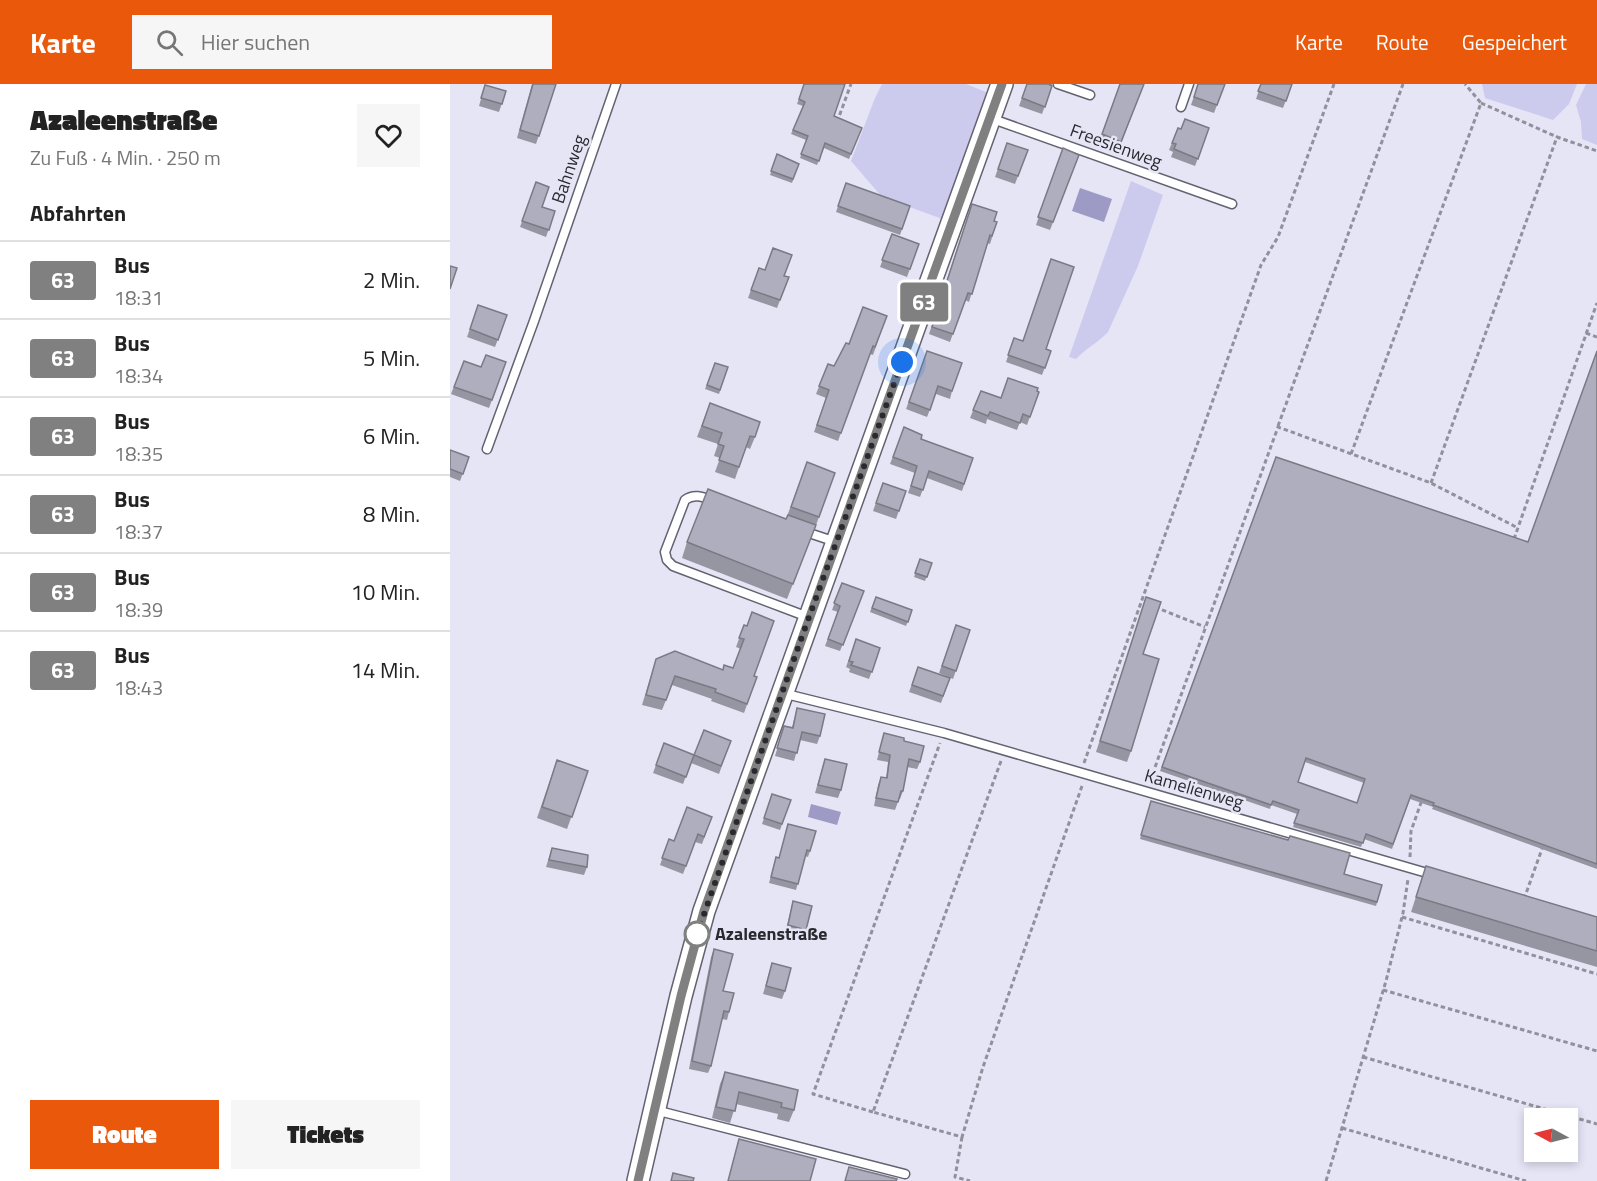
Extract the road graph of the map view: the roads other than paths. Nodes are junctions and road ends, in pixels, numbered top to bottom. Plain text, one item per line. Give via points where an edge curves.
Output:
1 (616, 84) edge
2 (1002, 84) edge
3 (1058, 84) edge
4 (1189, 84) edge
5 (1090, 95) dead end
6 (1181, 107) dead end
7 (989, 118) junction
8 (1232, 204) dead end
9 (487, 449) dead end
10 (720, 503) edge
11 (794, 528) edge
12 (836, 542) junction
13 (809, 618) junction
14 (782, 693) junction
15 (1442, 877) edge
16 (654, 1110) junction
17 (905, 1174) dead end
18 (638, 1181) edge

1 - 9 lane, Bahnweg
2 - 7 street
3 - 5 lane
4 - 6 lane
7 - 8 lane, Freesienweg
7 - 12 street
10 - 13 lane via 699,496 685,500 665,552 667,560 672,566
11 - 12 lane
12 - 13 street
13 - 14 street
14 - 15 lane, Kamelienweg via 944,733
14 - 16 street via 704,911
16 - 17 lane
16 - 18 street

